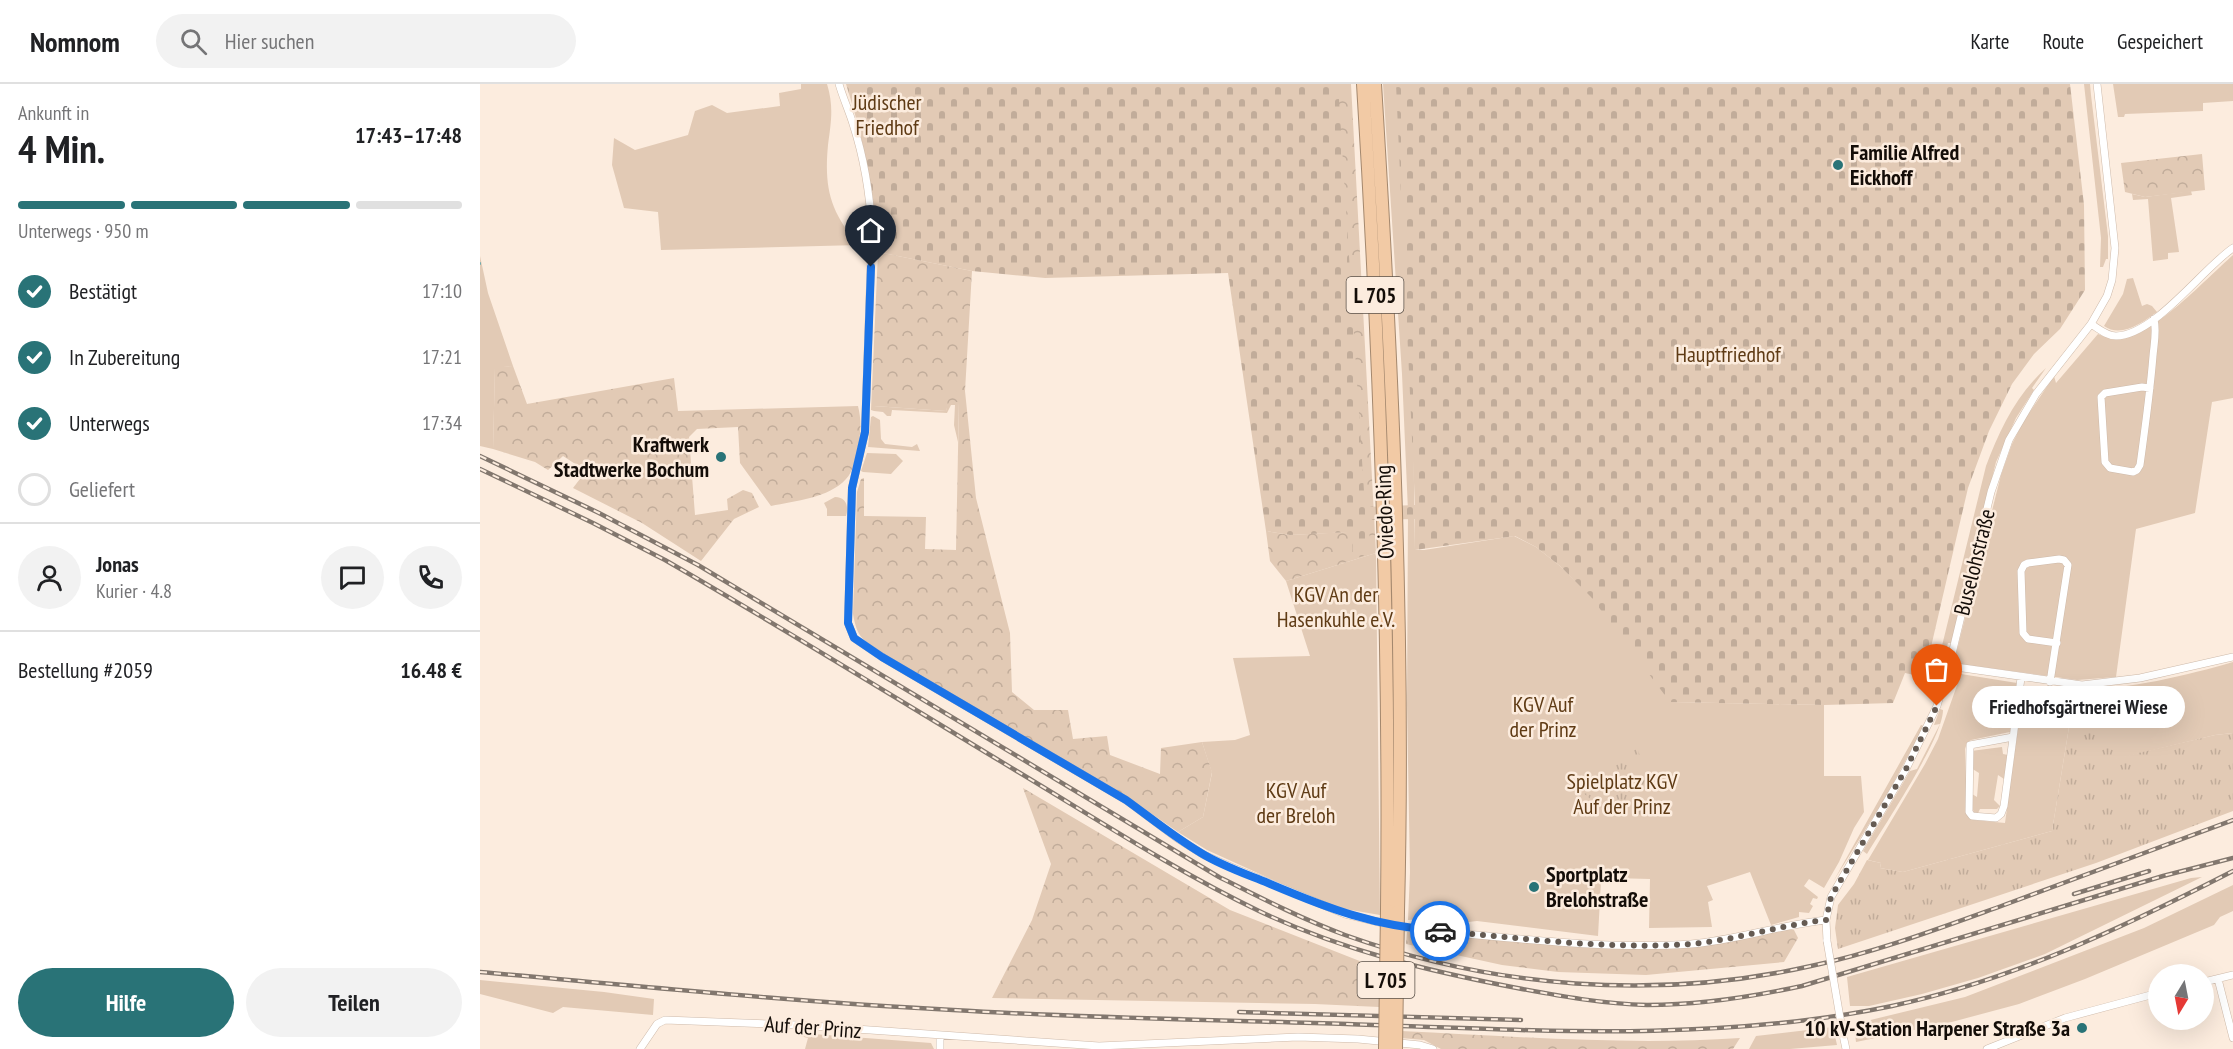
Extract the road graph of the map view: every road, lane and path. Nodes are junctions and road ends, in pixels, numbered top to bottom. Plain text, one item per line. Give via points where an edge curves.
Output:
1 (839, 84) edge
2 (1363, 84) edge
3 (1375, 84) edge
4 (2097, 84) edge
5 (2233, 248) edge
6 (2154, 319) junction
7 (2091, 324) junction
8 (2150, 388) junction
9 (2057, 643) junction
10 (2233, 657) edge
11 (1949, 666) junction
12 (2021, 678) junction
13 (2050, 682) junction
14 (2013, 737) junction
15 (1393, 910) junction
16 (1826, 920) junction
17 (2233, 975) edge
18 (2218, 979) junction
19 (2214, 980) edge
20 (2148, 996) edge
21 (940, 1035) junction
22 (2233, 1038) edge
23 (1123, 1047) edge
24 (640, 1049) edge
25 (940, 1049) edge
26 (1385, 1049) edge
27 (1396, 1049) edge
28 (1433, 1049) edge
29 (1846, 1049) edge
30 (1987, 1049) edge

1 - 16 street via 854,126 871,207 872,231 865,432 852,488 848,623 854,638 1126,800 1204,855 1345,914 1432,931 1647,945 1724,939
2 - 15 highway, Oviedo-Ring / L 705 via 1379,375
3 - 15 highway, Oviedo-Ring / L 705 via 1398,587
4 - 7 street, Buselohstraße via 2115,248 2107,296
5 - 6 street
6 - 7 street via 2118,336
6 - 8 street
7 - 11 street, Buselohstraße via 2036,394 2004,452
8 - 8 street via 2140,465 2133,472 2110,468 2105,462 2101,397 2105,393
9 - 9 street via 2068,565 2059,559 2028,563 2021,571 2023,633 2028,639
9 - 13 street
10 - 13 street via 2120,681 2082,685
11 - 12 street
11 - 16 street, Buselohstraße via 1920,744 1831,897
12 - 13 street
12 - 14 street
14 - 14 street via 1970,745 1972,816 1992,818 2001,814
15 - 26 highway, Oviedo-Ring / L 705, bridge
15 - 27 highway, Oviedo-Ring / L 705, bridge
16 - 29 street, Buselohstraße, bridge
17 - 18 street
18 - 19 street
18 - 22 street
20 - 30 street via 2065,1018
21 - 23 street, Auf der Prinz
21 - 24 street, Auf der Prinz via 676,1021 659,1022
21 - 25 street
23 - 28 street, Auf der Prinz via 1298,1037 1358,1039

